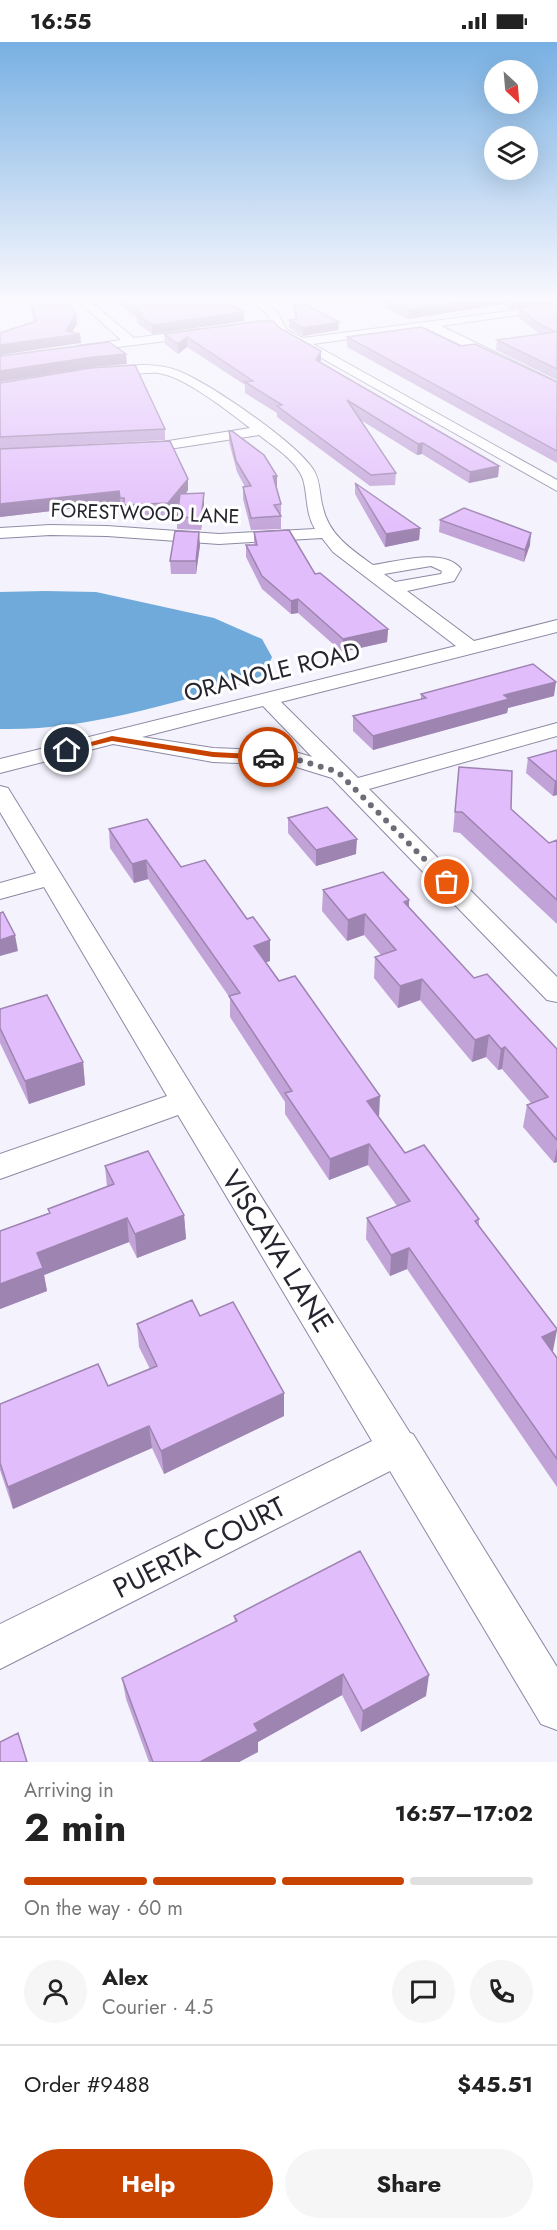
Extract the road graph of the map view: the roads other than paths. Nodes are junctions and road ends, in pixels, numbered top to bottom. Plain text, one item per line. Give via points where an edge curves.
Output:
1 (182, 377) edge
2 (364, 377) edge
3 (537, 377) edge
4 (557, 387) edge
5 (261, 430) junction
6 (120, 450) edge
7 (557, 486) edge
8 (0, 533) edge
9 (324, 533) junction
10 (369, 571) junction
11 (393, 588) junction
12 (557, 626) edge
13 (471, 648) junction
14 (268, 700) junction
15 (557, 729) edge
16 (112, 739) junction
17 (0, 766) edge
18 (345, 780) junction
19 (0, 793) edge
20 (50, 877) junction
21 (0, 891) edge
22 (557, 993) edge
23 (185, 1101) junction
24 (0, 1167) edge
25 (399, 1447) junction
26 (0, 1647) edge
27 (557, 1708) edge

1 - 5 street
2 - 7 street
3 - 4 street
5 - 6 street via 164,447
5 - 9 street via 304,467 313,483 314,506
8 - 9 street, FORESTWOOD LANE via 107,531 219,539
9 - 10 street
10 - 11 street
10 - 11 street via 433,561 452,569 442,579
11 - 13 street
12 - 13 street, ORANOLE ROAD
13 - 14 street, ORANOLE ROAD
14 - 16 street, ORANOLE ROAD
14 - 18 street
15 - 18 street
16 - 17 street, ORANOLE ROAD
16 - 18 street via 213,755 292,758
18 - 22 street
19 - 20 street, VISCAYA LANE
20 - 21 street
20 - 23 street, VISCAYA LANE
23 - 24 street
23 - 25 street, VISCAYA LANE
25 - 26 street, PUERTA COURT
25 - 27 street, VISCAYA LANE

